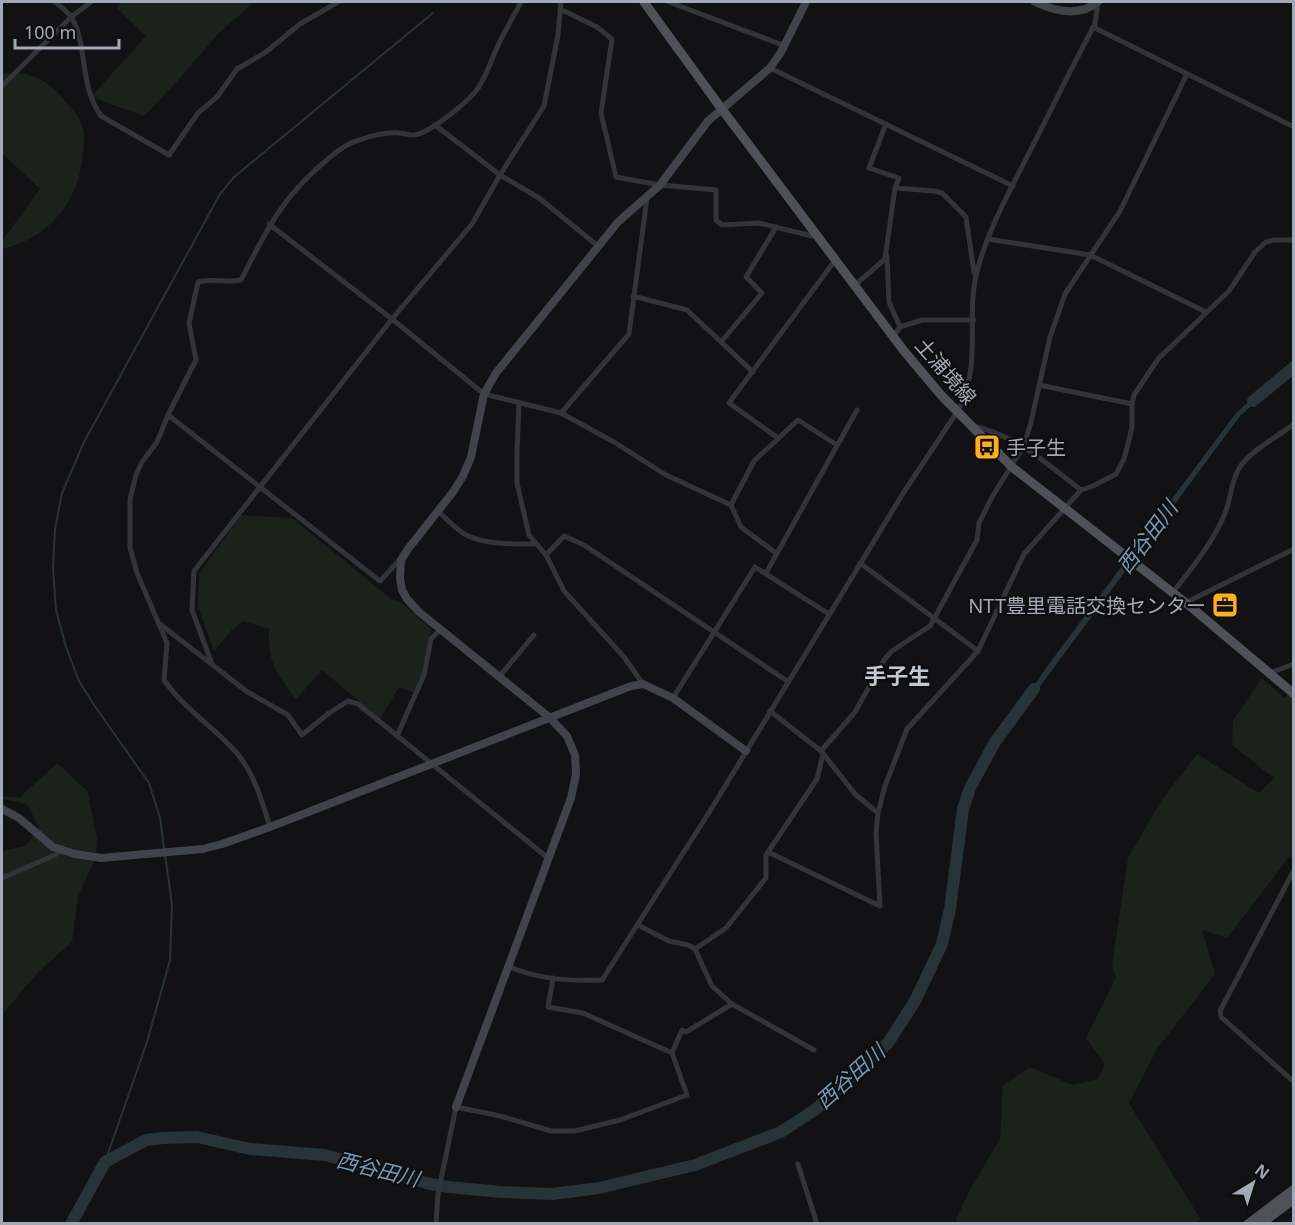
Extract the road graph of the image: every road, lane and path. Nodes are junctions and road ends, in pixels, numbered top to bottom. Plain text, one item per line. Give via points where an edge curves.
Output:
1 (55, 2) edge
2 (91, 2) edge
3 (338, 2) edge
4 (521, 2) edge
5 (561, 2) edge
6 (644, 2) edge
7 (669, 2) edge
8 (806, 2) edge
9 (1035, 2) edge
10 (1098, 2) edge
11 (329, 4) edge
12 (560, 9) junction
13 (71, 17) junction
14 (1093, 27) junction
15 (785, 46) junction
16 (770, 68) junction
17 (1186, 74) junction
18 (2, 86) edge
19 (721, 108) junction
20 (886, 124) junction
21 (435, 125) junction
22 (1293, 127) edge
23 (500, 175) junction
24 (660, 185) junction
25 (1012, 186) junction
26 (896, 188) junction
27 (647, 196) junction
28 (269, 224) junction
29 (776, 227) junction
30 (816, 233) junction
31 (988, 239) junction
32 (1293, 240) edge
33 (598, 246) junction
34 (887, 255) junction
35 (1090, 255) junction
36 (836, 259) junction
37 (976, 275) junction
38 (855, 285) junction
39 (633, 296) junction
40 (1206, 312) junction
41 (392, 320) junction
42 (974, 320) junction
43 (900, 327) junction
44 (893, 337) junction
45 (721, 342) junction
46 (753, 372) junction
47 (1039, 385) junction
48 (484, 394) junction
49 (519, 403) junction
50 (1132, 404) junction
51 (857, 410) dead end
52 (957, 412) junction
53 (561, 413) junction
54 (168, 415) junction
55 (1293, 424) edge
56 (971, 426) junction
57 (778, 438) junction
58 (837, 445) junction
59 (1024, 446) junction
60 (1012, 467) junction
61 (259, 488) junction
62 (1081, 490) junction
63 (731, 505) junction
64 (1065, 508) junction
65 (438, 511) junction
66 (535, 544) junction
67 (1293, 549) edge
68 (776, 553) junction
69 (404, 555) junction
70 (546, 555) junction
71 (860, 563) junction
72 (766, 573) junction
73 (1173, 592) junction
74 (1187, 604) junction
75 (829, 614) junction
76 (934, 618) junction
77 (159, 622) junction
78 (440, 630) junction
79 (714, 631) junction
80 (534, 635) dead end
81 (978, 651) junction
82 (212, 664) junction
83 (1293, 664) edge
84 (1270, 675) junction
85 (500, 677) junction
86 (788, 681) junction
87 (644, 684) junction
88 (1293, 694) edge
89 (673, 698) junction
90 (770, 711) junction
91 (549, 717) junction
92 (397, 736) junction
93 (746, 751) junction
94 (822, 752) junction
95 (430, 764) junction
96 (2, 809) edge
97 (878, 813) junction
98 (270, 827) junction
99 (61, 850) junction
100 (768, 852) junction
101 (548, 858) junction
102 (1293, 870) edge
103 (2, 878) edge
104 (638, 925) junction
105 (695, 949) junction
106 (507, 966) junction
107 (553, 978) junction
108 (732, 1004) junction
109 (814, 1050) dead end
110 (672, 1053) junction
111 (1293, 1082) edge
112 (456, 1107) junction
113 (798, 1164) dead end
114 (1293, 1189) edge
115 (1293, 1199) edge
116 (436, 1224) edge
117 (817, 1224) edge
118 (1248, 1224) edge
119 (1261, 1224) edge

1 - 13 street
2 - 13 street
3 - 11 street
4 - 21 street via 477,90
5 - 12 street
6 - 19 main road, 土浦境線
7 - 15 street
8 - 15 street
9 - 10 street via 1070,12
10 - 14 street
11 - 13 street via 237,69 217,97 198,112 169,155 105,120 94,107
12 - 23 street via 544,106
12 - 24 street via 612,39 601,113 614,173 620,179
13 - 18 street
14 - 17 street
14 - 25 street
15 - 16 street
16 - 19 street
16 - 20 street
17 - 22 street
17 - 35 street via 1119,211
19 - 24 street
19 - 30 main road, 土浦境線
20 - 25 street
20 - 26 street via 869,168 899,178
21 - 23 street
21 - 28 street via 414,135 377,136 342,148 304,180
23 - 33 street via 539,198
23 - 41 street via 472,224
24 - 27 street
24 - 29 street via 716,190 716,220 722,225 759,223
25 - 31 street
26 - 34 street
26 - 37 street via 942,193 966,217
27 - 33 street
27 - 39 street
28 - 41 street
28 - 54 street via 241,280 198,282 189,323 196,360
29 - 30 street via 812,236
29 - 45 street via 746,277 762,293
30 - 36 main road, 土浦境線
31 - 35 street
31 - 37 street
32 - 40 street via 1266,242 1229,291
33 - 48 street via 496,373
34 - 38 street
34 - 43 street via 889,302
35 - 40 street
35 - 47 street via 1065,294
36 - 38 main road, 土浦境線
36 - 46 street
37 - 42 street
38 - 44 main road, 土浦境線
39 - 45 street via 687,310
39 - 53 street via 629,334
40 - 50 street via 1156,361
41 - 48 street
41 - 61 street
42 - 43 street via 922,320
42 - 52 street via 969,377
43 - 44 street
44 - 52 main road, 土浦境線
45 - 46 street
46 - 57 street via 729,404
47 - 50 street
47 - 59 street
48 - 49 street
48 - 65 street via 471,457 463,476
49 - 53 street
49 - 66 street via 517,483 529,535
50 - 62 street via 1132,427 1116,474
51 - 58 street
52 - 56 main road, 土浦境線
52 - 71 street
53 - 63 street via 666,475
54 - 61 street
54 - 77 street via 157,442 136,474 130,499 130,547
55 - 73 street via 1241,465 1225,514 1206,550
56 - 59 street
56 - 60 main road, 土浦境線
57 - 58 street via 798,420
57 - 63 street via 754,461
58 - 68 street
59 - 60 street
59 - 62 street
60 - 64 main road, 土浦境線
60 - 76 street via 992,497 976,540
61 - 69 street via 380,580
61 - 82 street via 194,571 192,610
62 - 64 street
63 - 68 street via 741,526
64 - 73 main road, 土浦境線
64 - 81 street via 1024,554
65 - 66 street via 466,535
65 - 69 street
66 - 70 street
67 - 74 street
68 - 72 street
69 - 78 street via 400,567 402,590 412,605
70 - 79 street via 564,536 584,545
70 - 87 street via 564,591
71 - 75 street
71 - 76 street
72 - 75 street
72 - 79 street via 755,567
73 - 74 main road, 土浦境線
74 - 84 main road, 土浦境線
75 - 86 street
76 - 81 street
76 - 94 street via 930,626 884,660 855,712
77 - 82 street
77 - 98 street via 167,643 165,680 193,714 237,753 259,792
78 - 85 street
78 - 92 street via 431,639 424,675
79 - 86 street
79 - 89 street
80 - 85 street
81 - 97 street via 907,729
82 - 92 street via 246,691 288,715 302,735 348,701 358,704
83 - 84 street
84 - 88 main road, 土浦境線
85 - 91 street
86 - 90 street
87 - 89 street
87 - 91 street
89 - 93 street
90 - 93 street
90 - 94 street
91 - 95 street
91 - 101 street via 567,736 575,755 576,774
92 - 95 street
93 - 104 street
94 - 97 street via 855,794
94 - 100 street via 817,779
95 - 98 street
95 - 101 street
96 - 99 street
97 - 100 street via 880,906
98 - 99 street via 203,849 101,858
99 - 103 street
100 - 105 street via 766,878 726,928
101 - 106 street
102 - 111 street via 1220,1011 1221,1017
104 - 105 street
104 - 107 street via 602,980
105 - 108 street via 712,986
106 - 107 street via 535,977
106 - 112 street
107 - 110 street via 548,1008 584,1013
108 - 109 street
108 - 110 street via 686,1032 682,1030
110 - 112 street via 687,1095 589,1128 551,1131
112 - 116 street via 438,1194
113 - 117 street
114 - 118 main road
115 - 119 main road

